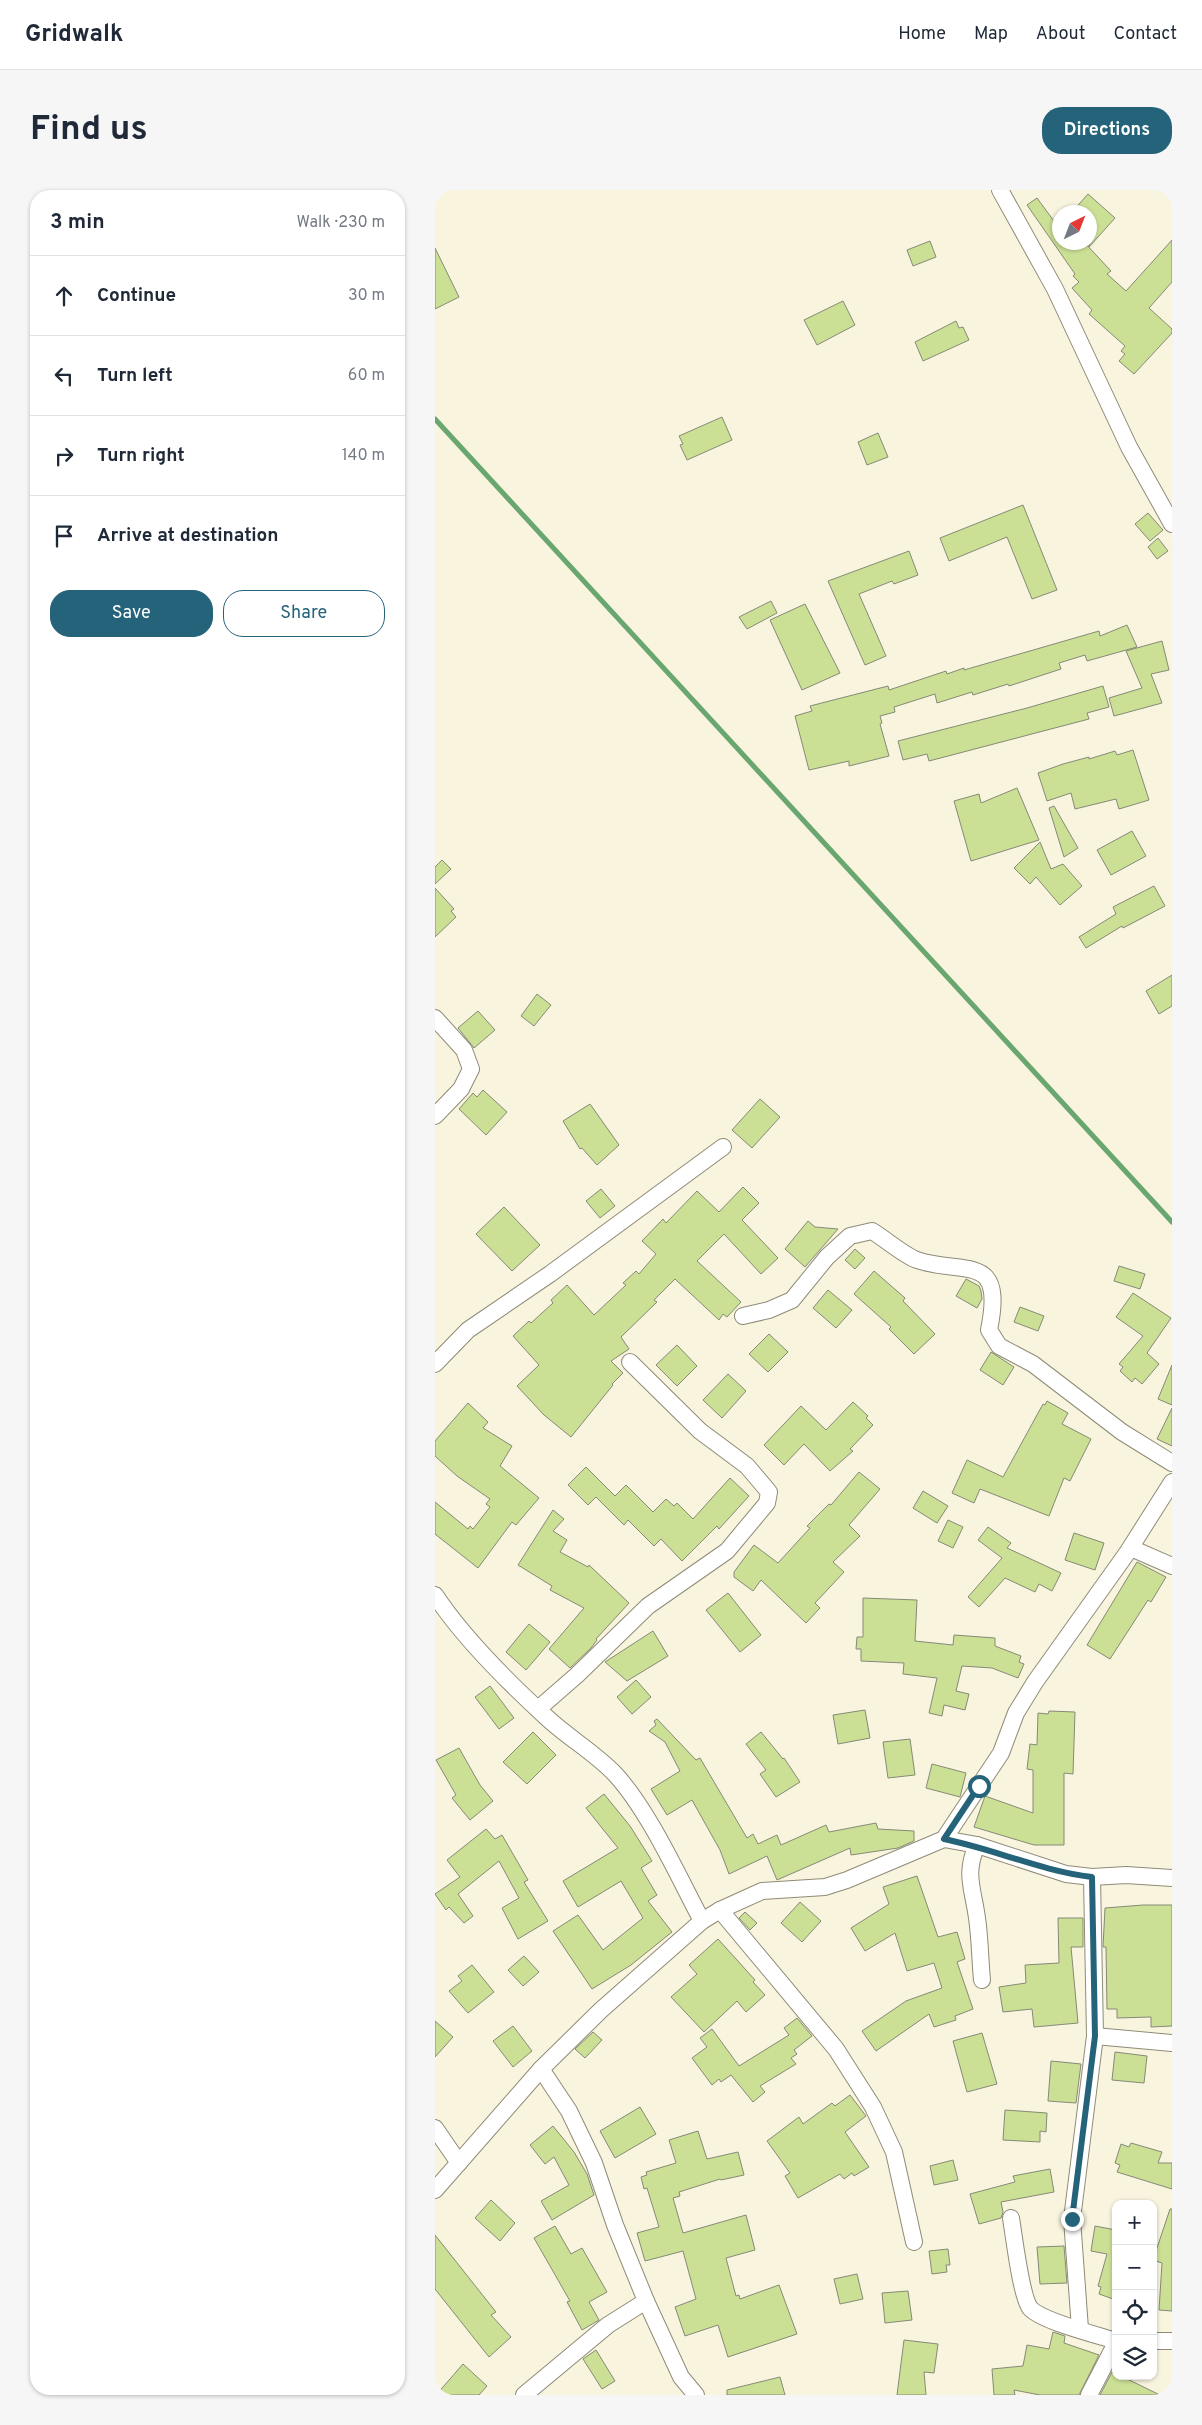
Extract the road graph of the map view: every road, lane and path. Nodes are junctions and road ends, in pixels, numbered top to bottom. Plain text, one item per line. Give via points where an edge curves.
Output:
1 (1001, 190) edge
2 (1172, 524) edge
3 (435, 1018) edge
4 (435, 1116) edge
5 (723, 1146) dead end
6 (743, 1316) dead end
7 (630, 1362) dead end
8 (435, 1364) edge
9 (1172, 1464) edge
10 (1172, 1482) edge
11 (1131, 1548) junction
12 (1172, 1566) edge
13 (435, 1595) edge
14 (537, 1709) junction
15 (944, 1839) junction
16 (977, 1845) junction
17 (1092, 1877) junction
18 (1172, 1878) edge
19 (720, 1910) junction
20 (702, 1921) junction
21 (982, 1980) dead end
22 (1095, 2036) junction
23 (1172, 2043) edge
24 (541, 2069) junction
25 (435, 2128) edge
26 (459, 2163) junction
27 (435, 2190) edge
28 (1011, 2218) dead end
29 (914, 2242) dead end
30 (646, 2301) junction
31 (1080, 2329) junction
32 (1112, 2341) edge
33 (1157, 2341) edge
34 (1172, 2341) edge
35 (1112, 2350) edge
36 (524, 2395) edge
37 (695, 2395) edge
38 (1089, 2395) edge

1 - 2 street via 1055,289 1129,447
3 - 4 street via 464,1050 471,1070 461,1089
5 - 8 street via 550,1274 468,1330
6 - 9 street via 792,1300 827,1257 850,1236 871,1231 915,1259 967,1267 984,1274 992,1289 993,1310 989,1330 999,1346 1033,1364 1122,1432
7 - 14 street via 700,1432 747,1466 769,1492 767,1503 727,1551 648,1606
10 - 11 street
11 - 12 street
11 - 15 street via 1035,1682 1016,1713 1001,1752
13 - 14 street via 492,1663
14 - 20 street via 601,1760 635,1800
15 - 16 street
15 - 19 street via 825,1887 762,1891
16 - 17 street via 1066,1874
16 - 21 street via 969,1861 969,1873 977,1918
17 - 18 street
17 - 22 street
19 - 20 street
19 - 29 street via 836,2049 873,2107 895,2152
20 - 24 street via 601,2010
22 - 23 street
22 - 31 street via 1072,2219
24 - 26 street
24 - 30 street via 569,2111 594,2163
25 - 26 street
26 - 27 street
28 - 31 street via 1030,2308 1048,2319
30 - 36 street via 608,2325
30 - 37 street via 681,2377
31 - 32 street
33 - 34 street
35 - 38 street

